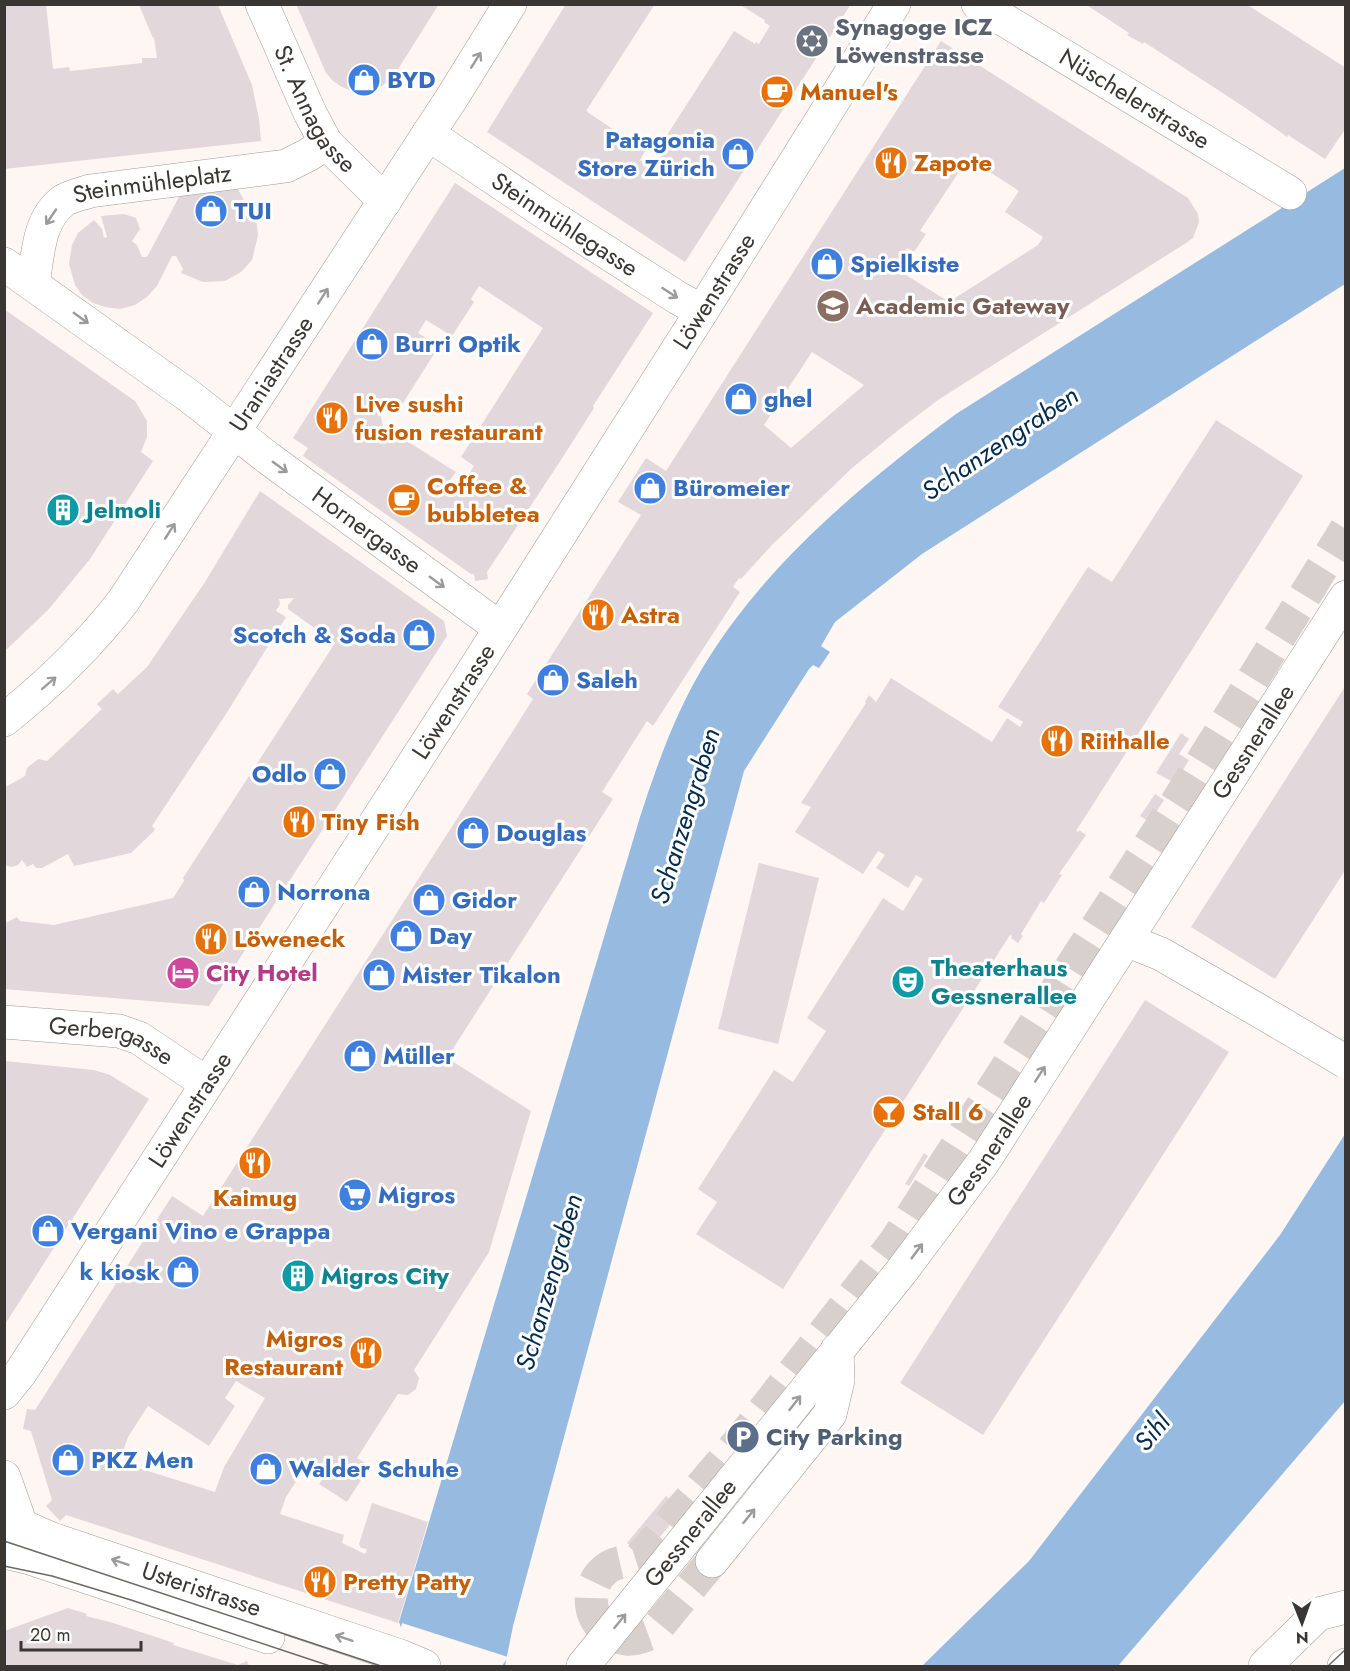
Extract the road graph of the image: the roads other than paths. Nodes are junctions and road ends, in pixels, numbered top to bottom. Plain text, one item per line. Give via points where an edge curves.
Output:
1 (262, 4) edge
2 (510, 4) edge
3 (894, 4) edge
4 (978, 4) edge
5 (428, 134) junction
6 (326, 143) junction
7 (1290, 193) dead end
8 (385, 201) junction
9 (4, 264) edge
10 (33, 284) junction
11 (702, 311) junction
12 (233, 432) junction
13 (1346, 597) edge
14 (500, 628) junction
15 (4, 720) edge
16 (1126, 940) junction
17 (4, 1022) edge
18 (1346, 1062) edge
19 (206, 1083) junction
20 (837, 1350) junction
21 (4, 1393) edge
22 (4, 1477) edge
23 (10, 1532) edge
24 (712, 1562) tunnel mouth
25 (1346, 1607) edge
26 (412, 1661) edge
27 (359, 1666) edge
28 (583, 1666) edge
29 (1264, 1666) edge

1 - 6 street, St. Annagasse
5 -> 2 street, Uraniastrasse
3 - 11 street, Löwenstrasse
4 - 7 street, Nüschelerstrasse
5 - 8 street, Uraniastrasse
5 -> 11 street, Steinmühlegasse
6 - 8 street, St. Annagasse
6 -> 10 street, Steinmühleplatz via 286,166 90,191 64,200 47,218
12 -> 8 street, Uraniastrasse
9 - 10 street
10 -> 12 street
11 - 14 street, Löwenstrasse
12 -> 14 street, Hornergasse
15 -> 12 street, Uraniastrasse via 63,670 107,623
13 - 16 street, Gessnerallee
14 - 19 street, Löwenstrasse
16 - 18 street, bridge via 1161,954
20 -> 16 street, Gessnerallee via 984,1161
17 - 19 street, Gerbergasse via 119,1031 139,1038
19 - 21 street, Löwenstrasse
24 -> 20 street via 830,1414 838,1380
28 -> 20 street, Gessnerallee
22 - 23 street
26 -> 23 street, Usteristrasse via 52,1539
23 - 27 street via 30,1558
25 - 29 street via 1318,1614

